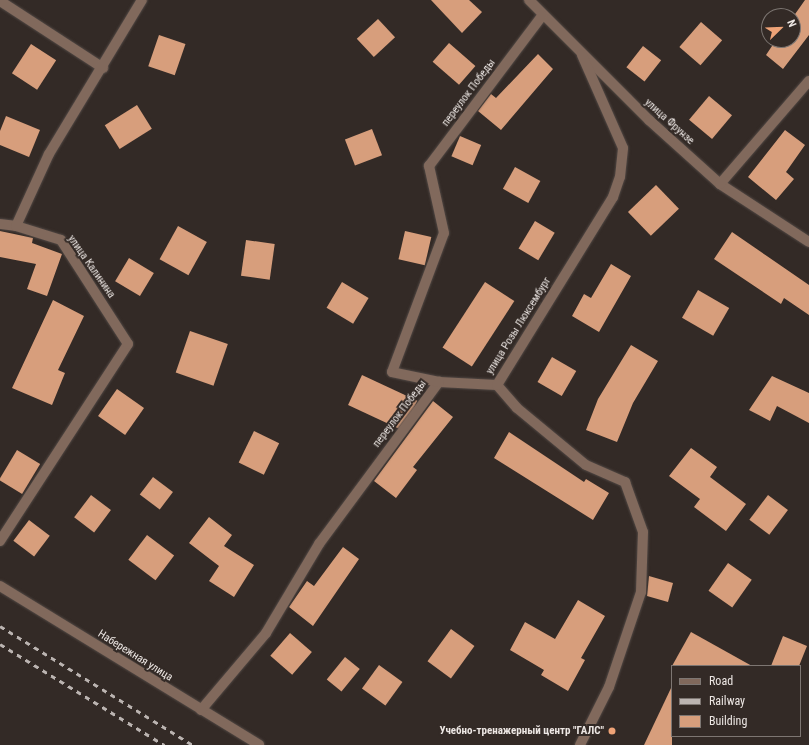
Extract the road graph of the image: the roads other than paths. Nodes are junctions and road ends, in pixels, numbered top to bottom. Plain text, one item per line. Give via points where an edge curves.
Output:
1 (142, 0) edge
2 (529, 0) edge
3 (0, 1) edge
4 (542, 16) junction
5 (582, 55) junction
6 (103, 68) junction
7 (809, 81) edge
8 (720, 184) junction
9 (0, 224) edge
10 (16, 226) junction
11 (809, 242) edge
12 (439, 382) junction
13 (497, 385) junction
14 (0, 541) edge
15 (0, 586) edge
16 (201, 710) junction
17 (259, 745) edge
18 (580, 745) edge

1 - 6 street
2 - 4 street, улица Фрунзе
3 - 6 street
4 - 5 street, улица Фрунзе
4 - 12 street, переулок Победы via 429,166 444,233 392,372
5 - 8 street, улица Фрунзе
5 - 13 street, улица Розы Люксембург via 622,148 620,177 613,197
6 - 10 street via 49,154
7 - 8 street
8 - 11 street, улица Фрунзе
9 - 10 street
10 - 14 street, улица Калинина via 61,240 128,344
12 - 13 street
12 - 16 street, переулок Победы via 319,544 266,633
13 - 18 street, улица Розы Люксембург via 517,408 586,465 625,482 643,532 641,592 609,687
15 - 16 street, Набережная улица
16 - 17 street, Набережная улица

